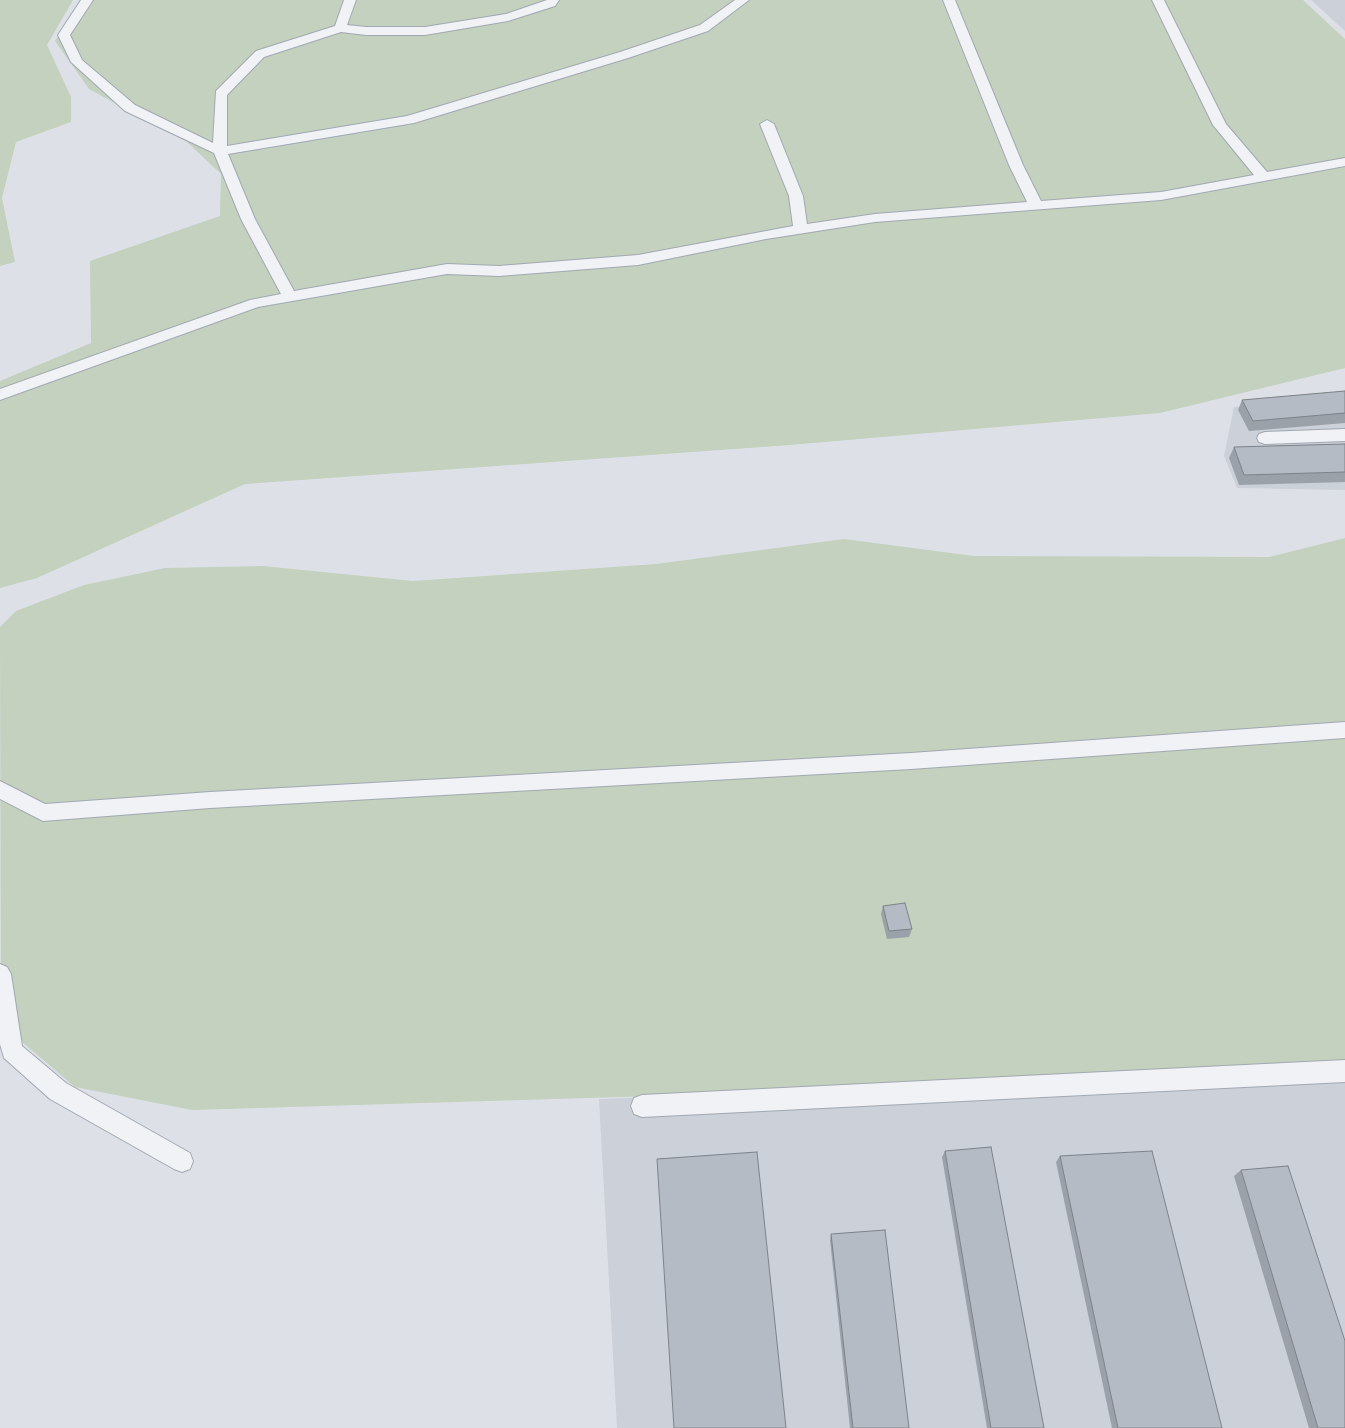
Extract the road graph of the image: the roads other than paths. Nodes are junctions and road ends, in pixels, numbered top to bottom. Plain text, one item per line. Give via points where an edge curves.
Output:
1 (87, 0) edge
2 (350, 0) edge
3 (553, 0) edge
4 (743, 0) edge
5 (949, 0) edge
6 (1158, 0) edge
7 (340, 28) junction
8 (767, 124) dead end
9 (220, 151) junction
10 (1345, 162) edge
11 (1264, 178) junction
12 (1036, 206) junction
13 (801, 230) junction
14 (290, 297) junction
15 (0, 395) edge
16 (1345, 435) edge
17 (1264, 438) dead end
18 (1345, 730) edge
19 (0, 789) edge
20 (0, 974) edge
21 (1345, 1071) edge
22 (642, 1106) dead end
23 (182, 1161) dead end

1 - 9 lane via 64,35 77,62 130,108
2 - 7 lane
3 - 7 lane via 508,17 425,31
4 - 9 lane via 704,28 409,120
5 - 12 lane
6 - 11 lane via 1220,125
7 - 9 lane via 260,54 221,94
8 - 13 lane via 796,196
9 - 14 lane via 248,219
10 - 11 lane
11 - 12 lane via 1160,196
12 - 13 lane via 875,218
13 - 14 lane via 638,260 499,271 447,269
14 - 15 lane via 255,303
16 - 17 lane
18 - 19 lane via 911,761 210,800 43,813
20 - 23 lane via 12,1051 58,1091
21 - 22 lane

